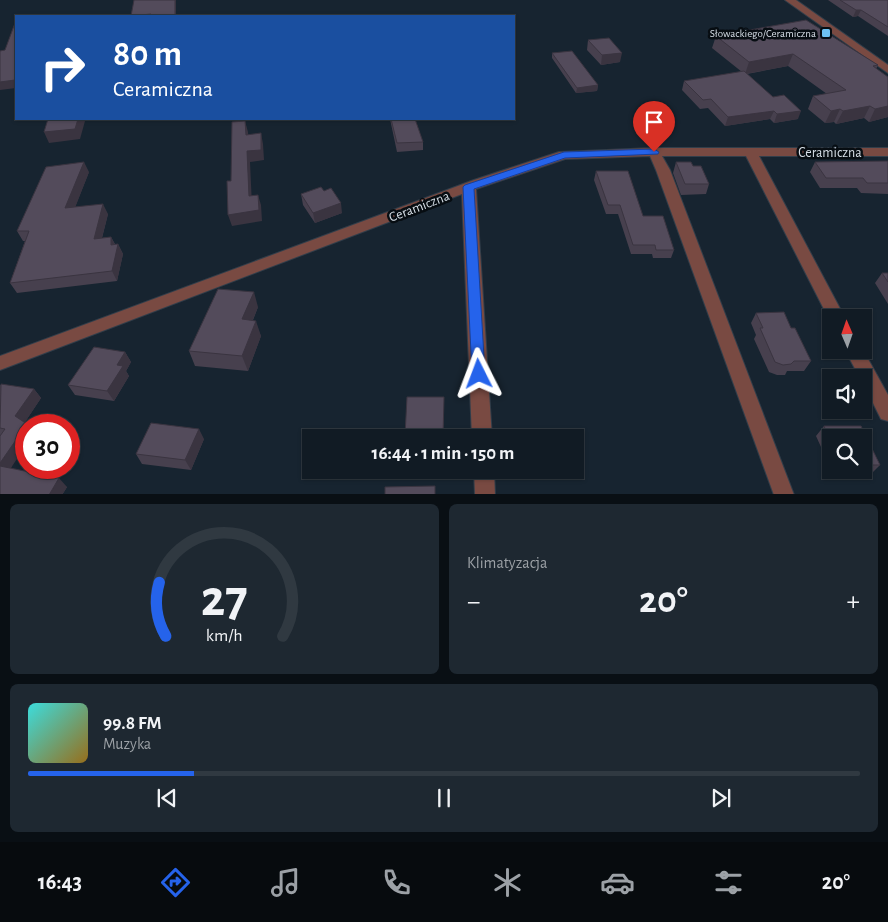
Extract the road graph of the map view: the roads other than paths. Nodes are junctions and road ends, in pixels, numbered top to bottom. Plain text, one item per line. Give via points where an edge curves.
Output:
1 (790, 0) edge
2 (888, 70) edge
3 (654, 152) junction
4 (751, 152) junction
5 (888, 152) edge
6 (469, 187) junction
7 (832, 309) edge
8 (859, 359) edge
9 (0, 363) edge
10 (888, 413) edge
11 (482, 429) edge
12 (484, 479) edge
13 (485, 494) edge
14 (784, 494) edge

1 - 2 street
3 - 4 street, Ceramiczna
3 - 6 street, Ceramiczna via 564,155
3 - 14 street
4 - 5 street, Ceramiczna
4 - 7 street
6 - 9 street, Ceramiczna
6 - 11 street
8 - 10 street
12 - 13 street

